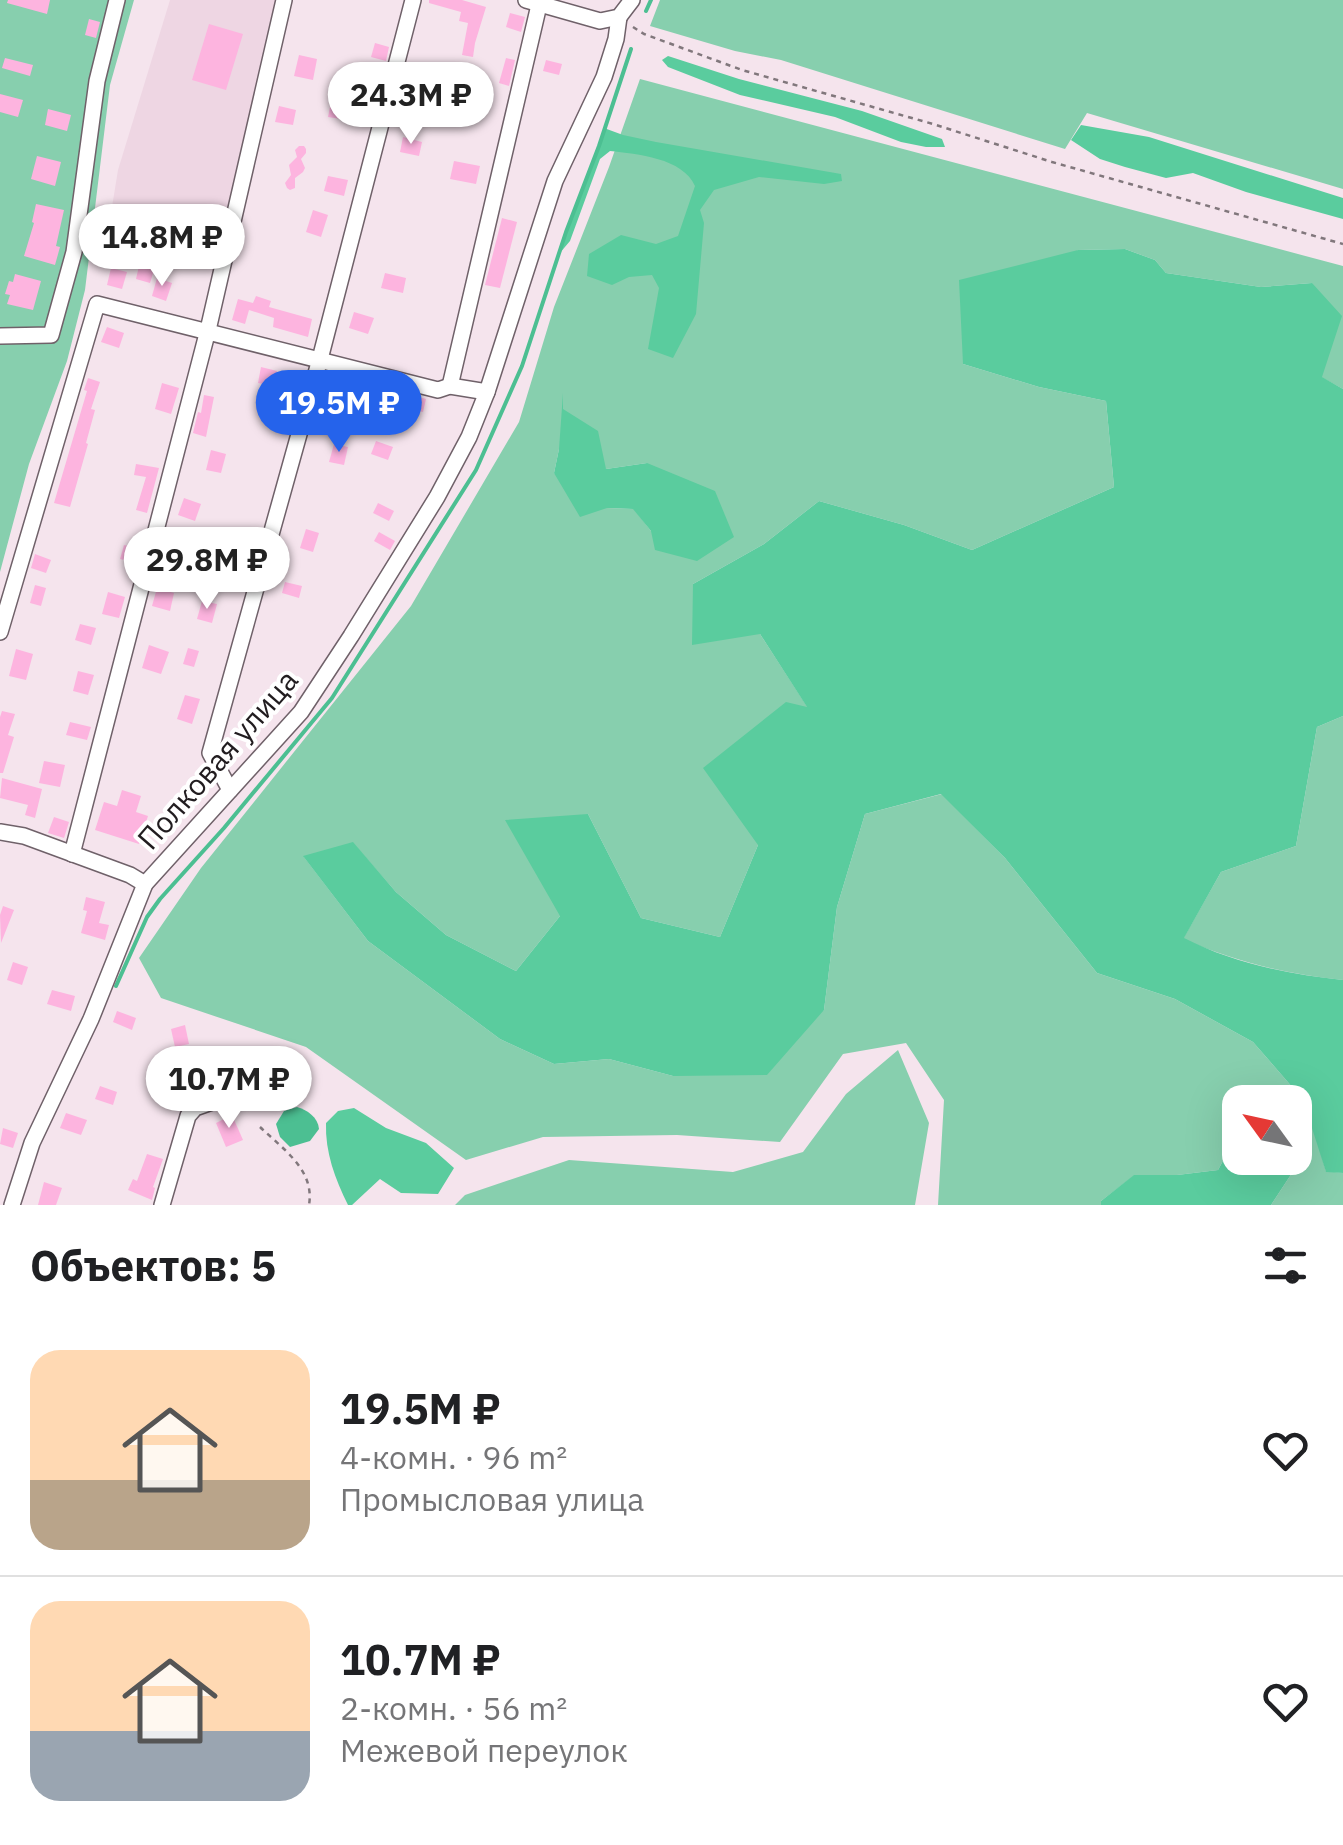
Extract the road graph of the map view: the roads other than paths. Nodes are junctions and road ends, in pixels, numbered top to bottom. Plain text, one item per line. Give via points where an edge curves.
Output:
1 (117, 0) edge
2 (284, 0) edge
3 (414, 0) edge
4 (632, 0) edge
5 (533, 3) edge
6 (619, 17) junction
7 (208, 330) junction
8 (0, 336) edge
9 (320, 359) junction
10 (450, 386) junction
11 (487, 392) junction
12 (0, 632) edge
13 (230, 790) junction
14 (0, 832) edge
15 (72, 854) junction
16 (145, 884) junction
17 (232, 1095) dead end
18 (12, 1205) edge
19 (162, 1205) edge

1 - 8 street via 97,80 74,252 51,335
2 - 7 street
3 - 9 street
4 - 6 street
5 - 6 street via 600,21
5 - 10 street
6 - 11 street, Полковая улица via 604,76 554,180
7 - 9 street
7 - 12 street via 97,304
7 - 15 street
9 - 10 street via 438,390
9 - 13 street via 210,754
10 - 11 street
11 - 13 street, Полковая улица via 470,437 351,636 301,712
13 - 16 street, Полковая улица
14 - 15 street
15 - 16 street
16 - 18 street via 32,1143
17 - 19 street via 188,1116

